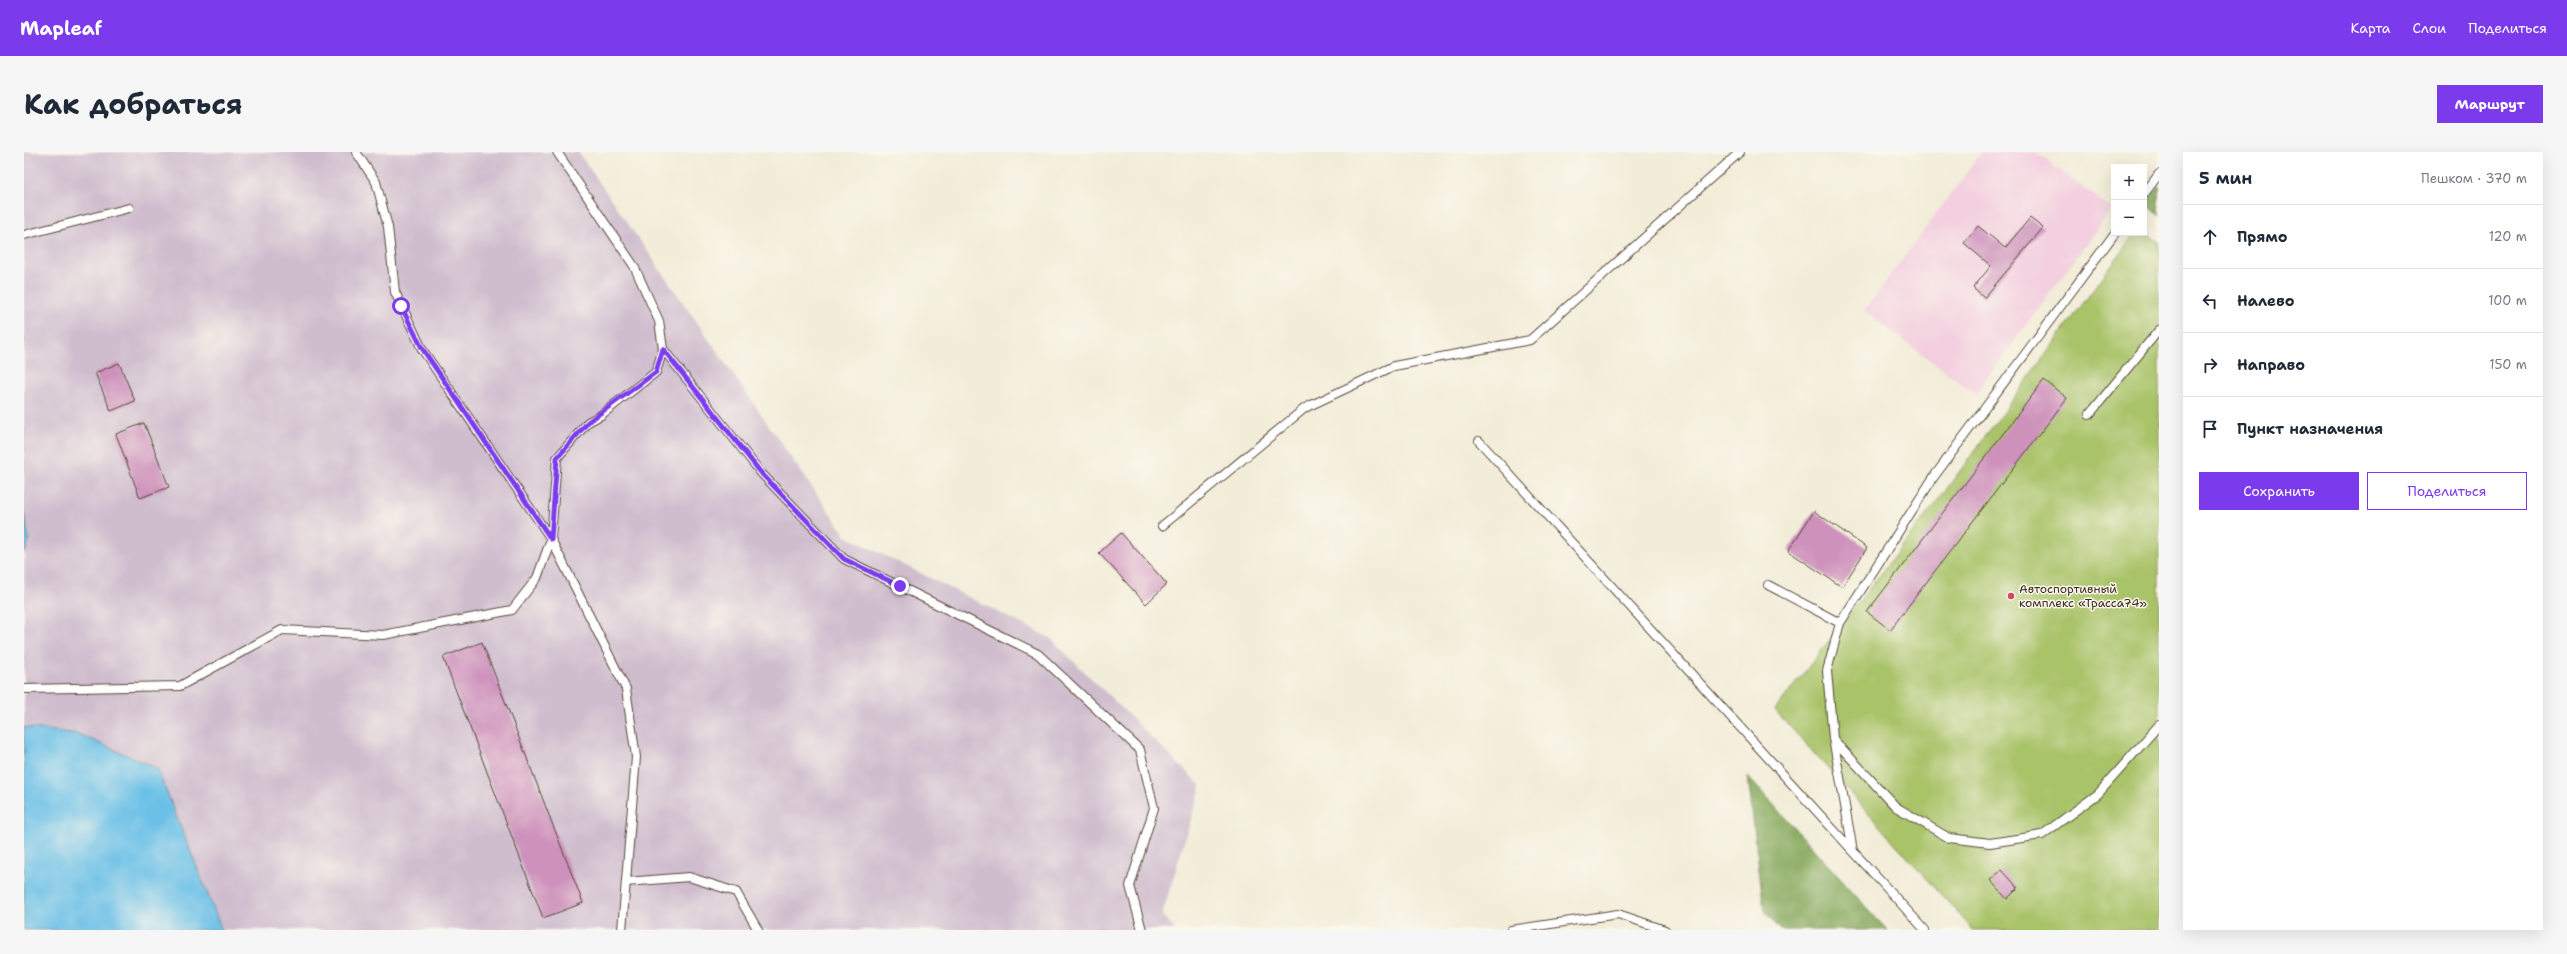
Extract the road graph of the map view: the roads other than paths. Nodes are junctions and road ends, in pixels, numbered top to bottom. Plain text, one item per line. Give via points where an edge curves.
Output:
1 (356, 152) edge
2 (558, 152) edge
3 (1740, 152) edge
4 (2159, 174) edge
5 (2147, 190) edge
6 (129, 208) dead end
7 (24, 235) edge
8 (2113, 236) edge
9 (2159, 330) edge
10 (663, 349) junction
11 (2089, 415) dead end
12 (1479, 441) dead end
13 (1162, 526) dead end
14 (551, 539) junction
15 (1768, 585) dead end
16 (1840, 622) junction
17 (24, 689) edge
18 (2159, 725) edge
19 (1833, 738) junction
20 (1853, 851) junction
21 (626, 882) junction
22 (622, 930) edge
23 (758, 930) edge
24 (1142, 930) edge
25 (1512, 930) edge
26 (1665, 930) edge
27 (1925, 930) edge

1 - 14 lane via 376,182 388,227 395,292 422,348
2 - 10 lane via 634,266 659,321
3 - 13 lane via 1530,340 1394,366 1305,408
4 - 5 lane
6 - 7 lane
8 - 16 lane via 1933,478
9 - 11 lane
10 - 14 lane via 656,372 588,422 557,458
10 - 24 lane via 762,474 844,559 1038,654 1140,750 1154,808 1130,886
12 - 20 lane
14 - 17 lane via 537,578 512,610 383,635 282,630 180,686
14 - 21 lane via 626,689 636,757
15 - 16 lane
16 - 19 lane via 1827,671
18 - 19 lane via 2098,794 2048,831 2042,835 1990,843 1949,838 1896,807
19 - 20 lane
20 - 27 lane
21 - 22 lane
21 - 23 lane via 688,877 736,892
25 - 26 lane via 1618,914

